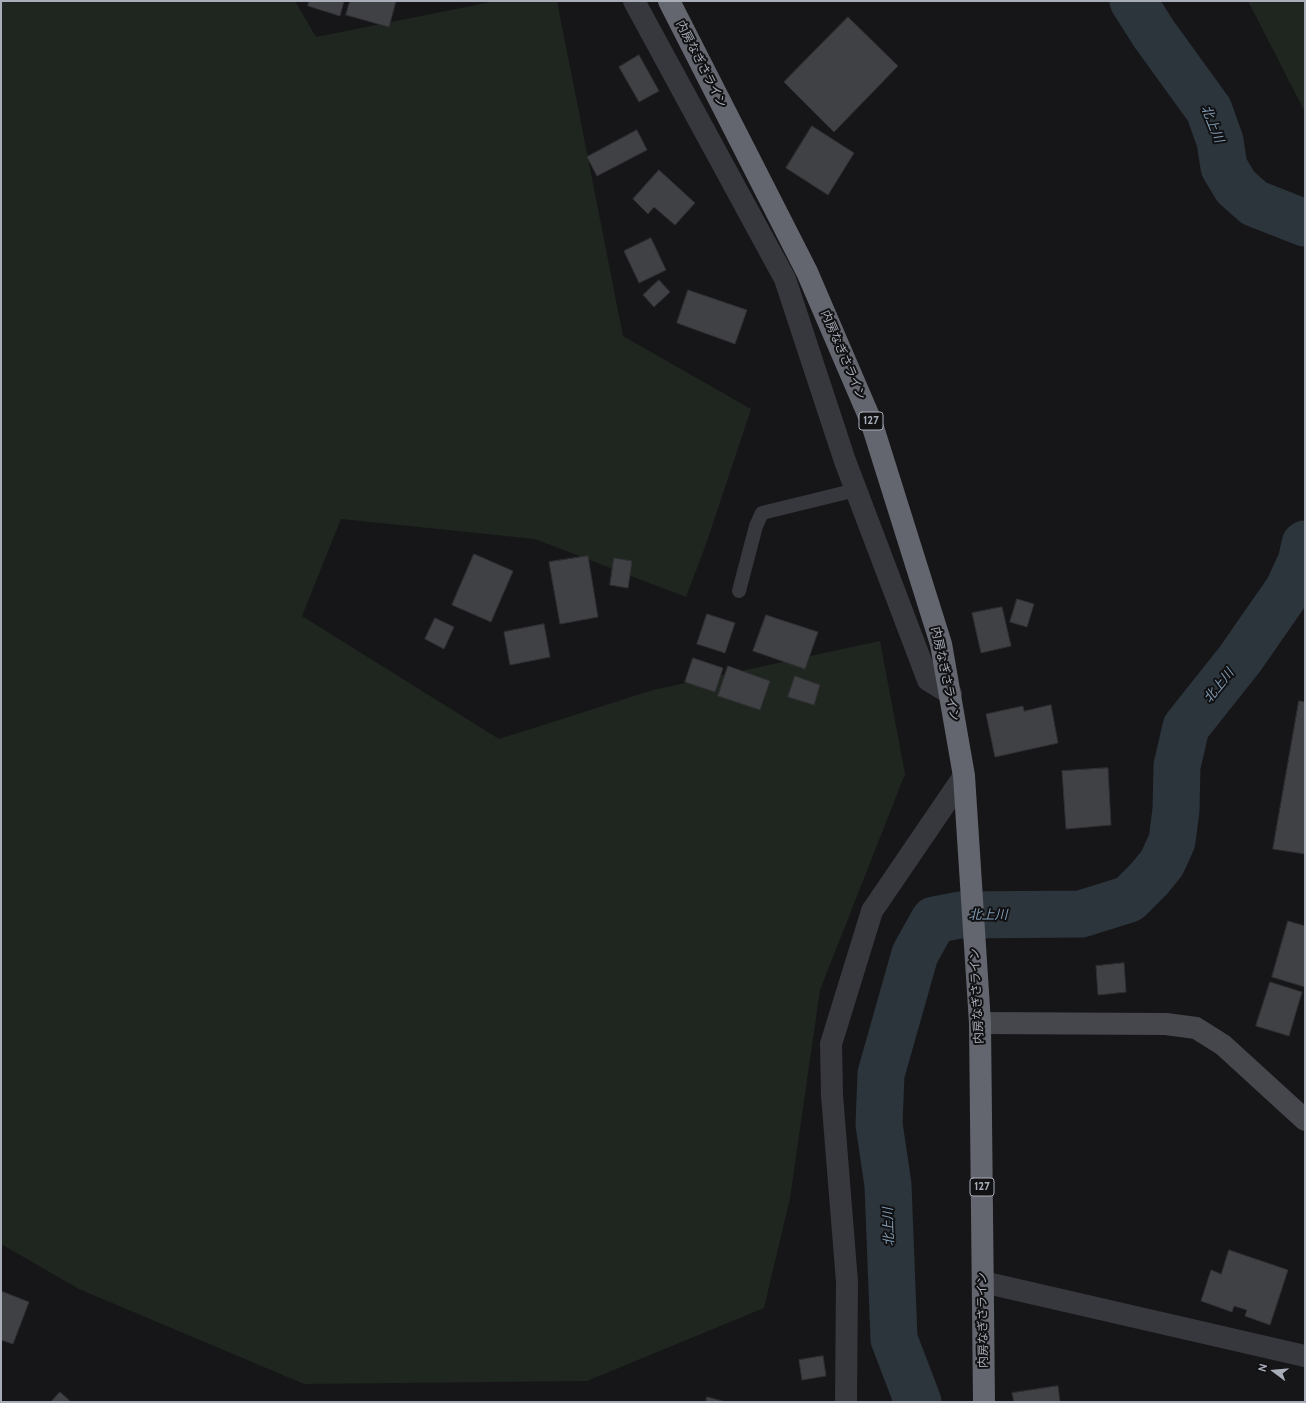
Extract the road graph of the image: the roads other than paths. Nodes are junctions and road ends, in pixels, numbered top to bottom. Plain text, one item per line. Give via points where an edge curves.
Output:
1 (634, 1) edge
2 (669, 1) edge
3 (856, 490) junction
4 (739, 591) dead end
5 (951, 694) junction
6 (964, 776) junction
7 (980, 1023) junction
8 (1305, 1120) edge
9 (983, 1282) junction
10 (1305, 1356) edge
11 (846, 1402) edge
12 (984, 1402) edge

1 - 3 street via 785,279
2 - 5 highway, 内房なぎさライン / 127 via 807,272 871,421 941,644
3 - 4 lane via 762,513 756,526
3 - 5 street via 928,680
5 - 6 highway, 内房なぎさライン / 127
6 - 7 highway, 内房なぎさライン / 127
6 - 11 street via 872,910 831,1044 832,1095 847,1282
7 - 8 street via 1166,1024 1196,1028 1222,1046
7 - 9 highway, 内房なぎさライン / 127
9 - 10 street
9 - 12 highway, 内房なぎさライン / 127

